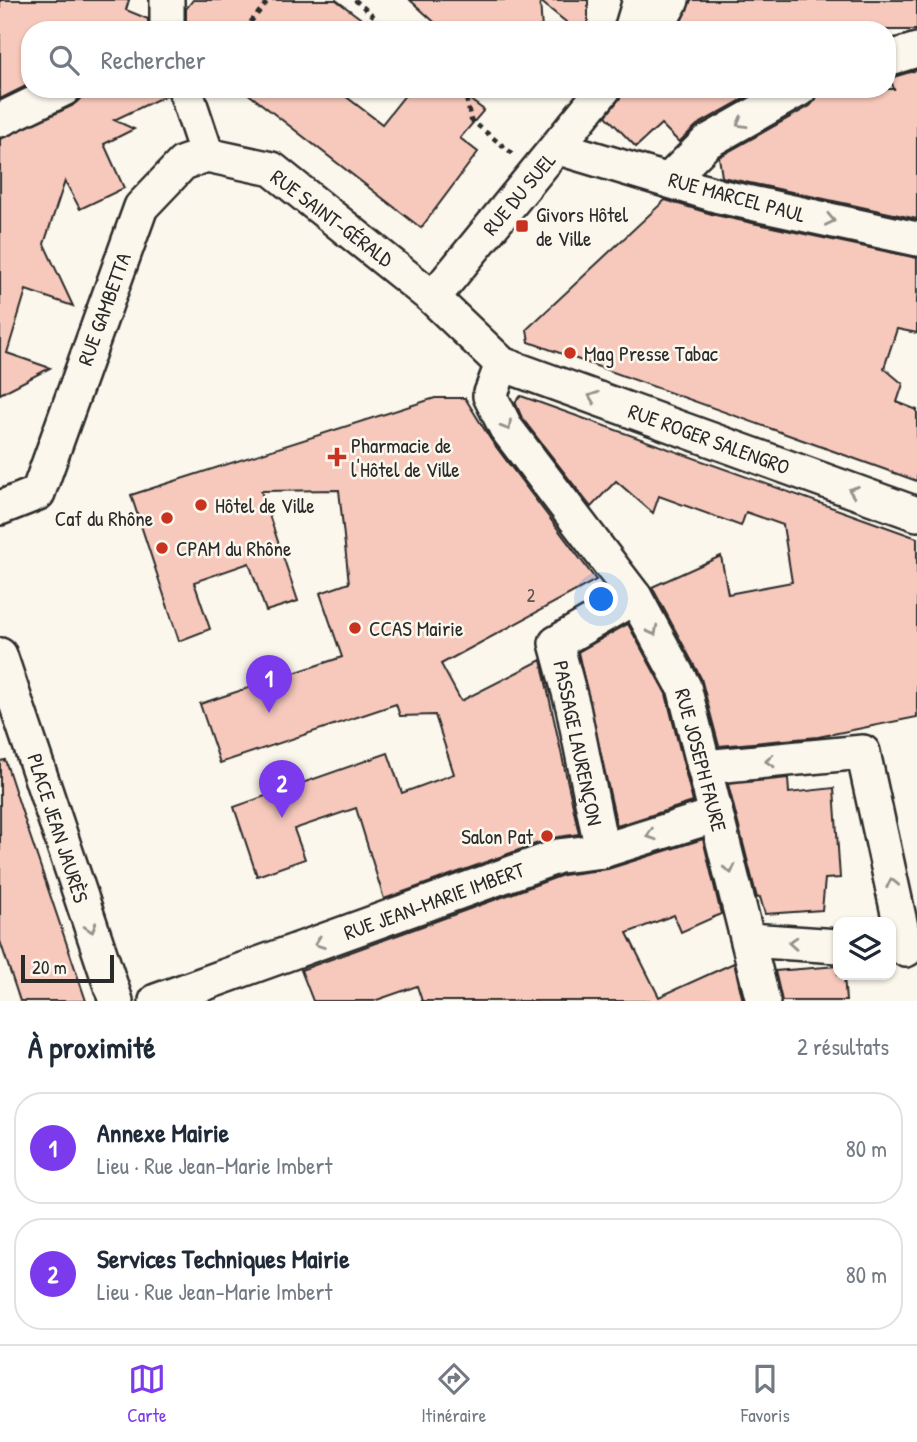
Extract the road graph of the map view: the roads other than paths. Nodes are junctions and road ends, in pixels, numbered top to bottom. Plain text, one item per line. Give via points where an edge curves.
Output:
1 (167, 0) edge
2 (640, 0) edge
3 (672, 0) edge
4 (167, 21) edge
5 (634, 21) edge
6 (660, 21) edge
7 (917, 50) edge
8 (896, 56) edge
9 (45, 98) edge
10 (188, 98) edge
11 (597, 98) edge
12 (784, 98) edge
13 (0, 120) edge
14 (559, 148) junction
15 (207, 155) junction
16 (670, 179) junction
17 (917, 239) edge
18 (433, 298) junction
19 (502, 364) junction
20 (0, 508) edge
21 (917, 514) edge
22 (635, 597) junction
23 (0, 654) edge
24 (704, 767) junction
25 (716, 815) junction
26 (601, 851) junction
27 (748, 940) junction
28 (833, 946) edge
29 (905, 950) edge
30 (116, 1001) edge
31 (156, 1001) edge
32 (763, 1001) edge

1 - 4 street
2 - 5 street
3 - 6 street
7 - 8 street
9 - 13 street
10 - 15 street
11 - 14 street, RUE DU SUEL
12 -> 16 street via 706,142
14 - 16 street, RUE MARCEL PAUL
14 - 18 street, RUE DU SUEL
15 - 18 street, RUE SAINT-GÉRALD via 272,169
15 - 20 street, RUE GAMBETTA via 183,163 141,207 38,492
16 -> 17 street, RUE MARCEL PAUL via 719,196
18 - 19 street, RUE SAINT-GÉRALD
21 -> 19 street, RUE ROGER SALENGRO
19 -> 22 street, RUE JOSEPH FAURE via 491,396 506,428
22 -> 24 street, RUE JOSEPH FAURE via 684,687
22 - 26 street, PASSAGE LAURENÇON via 556,643
23 -> 30 street, PLACE JEAN JAURÈS
24 - 25 street, RUE JOSEPH FAURE
29 -> 24 street via 863,752
25 -> 26 street, RUE JEAN-MARIE IMBERT
25 -> 27 street, RUE JOSEPH FAURE
26 -> 31 street, RUE JEAN-MARIE IMBERT via 559,856
28 -> 27 street
27 - 32 street, RUE JOSEPH FAURE

